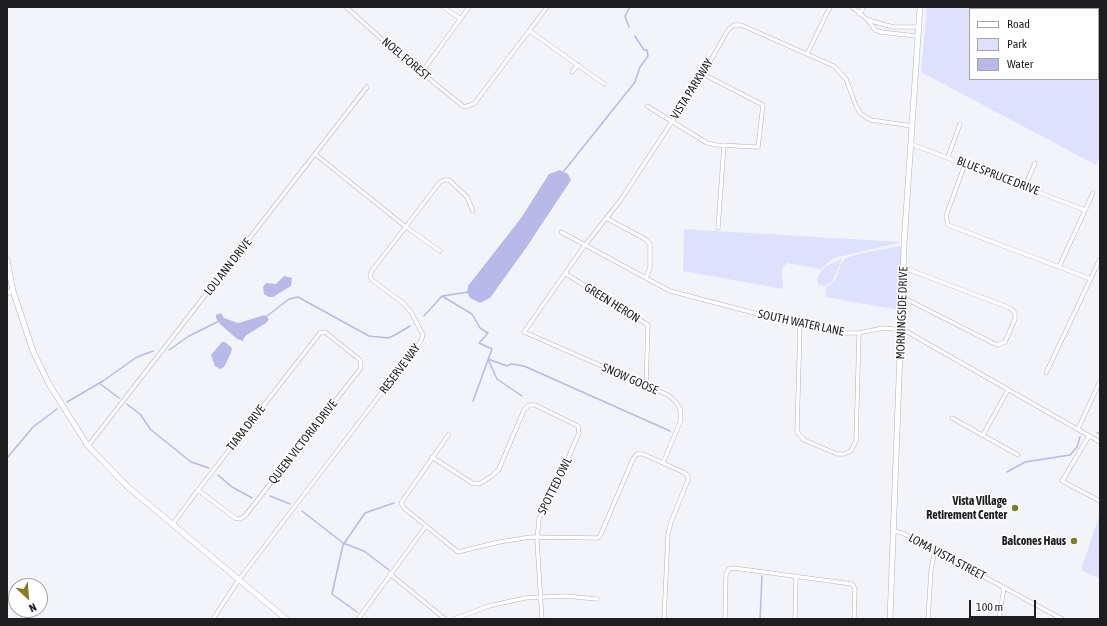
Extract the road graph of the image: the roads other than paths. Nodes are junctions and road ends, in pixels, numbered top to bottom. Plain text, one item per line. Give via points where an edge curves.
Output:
1 (346, 7) edge
2 (444, 7) edge
3 (469, 7) edge
4 (547, 7) edge
5 (830, 7) edge
6 (852, 7) edge
7 (864, 7) edge
8 (920, 7) edge
9 (859, 14) junction
10 (460, 19) junction
11 (868, 20) junction
12 (917, 27) junction
13 (530, 31) junction
14 (916, 36) junction
15 (807, 54) junction
16 (578, 65) junction
17 (422, 72) junction
18 (572, 72) dead end
19 (703, 74) junction
20 (604, 84) dead end
21 (367, 87) dead end
22 (647, 106) dead end
23 (672, 122) junction
24 (960, 124) dead end
25 (912, 126) junction
26 (911, 144) junction
27 (724, 145) junction
28 (315, 154) junction
29 (948, 157) junction
30 (1034, 163) dead end
31 (965, 164) junction
32 (1025, 186) junction
33 (1093, 193) dead end
34 (1085, 210) junction
35 (473, 211) dead end
36 (608, 219) junction
37 (406, 227) junction
38 (718, 228) dead end
39 (561, 232) dead end
40 (586, 245) junction
41 (440, 251) dead end
42 (1100, 259) edge
43 (7, 260) edge
44 (1059, 267) junction
45 (904, 270) junction
46 (566, 274) junction
47 (646, 278) junction
48 (1091, 279) junction
49 (13, 291) junction
50 (7, 293) edge
51 (902, 297) junction
52 (800, 325) junction
53 (901, 329) junction
54 (322, 332) joint
55 (524, 332) joint
56 (859, 333) junction
57 (1046, 373) dead end
58 (1100, 381) edge
59 (646, 386) junction
60 (1008, 390) junction
61 (952, 418) dead end
62 (1078, 429) junction
63 (449, 434) dead end
64 (983, 435) junction
65 (1089, 436) junction
66 (1100, 442) edge
67 (88, 446) junction
68 (1018, 455) dead end
69 (432, 457) junction
70 (663, 463) junction
71 (198, 490) junction
72 (1100, 502) edge
73 (172, 525) junction
74 (426, 526) junction
75 (895, 531) junction
76 (537, 537) junction
77 (935, 550) junction
78 (390, 574) junction
79 (796, 576) junction
80 (238, 581) junction
81 (1004, 588) junction
82 (540, 596) junction
83 (597, 599) dead end
84 (213, 619) edge
85 (286, 619) edge
86 (358, 619) edge
87 (445, 619) edge
88 (454, 619) edge
89 (542, 619) edge
90 (664, 619) edge
91 (725, 619) edge
92 (795, 619) edge
93 (854, 619) edge
94 (890, 619) edge
95 (928, 619) edge
96 (999, 619) edge
97 (1062, 619) edge

1 - 17 street, NOEL FOREST
2 - 10 street
3 - 10 street
4 - 13 street
5 - 15 street
6 - 9 street
7 - 9 street
8 - 12 street, MORNINGSIDE DRIVE
9 - 11 street
10 - 17 street
11 - 12 street via 893,26
11 - 14 street via 875,30
12 - 14 street, MORNINGSIDE DRIVE
13 - 16 street
13 - 17 street, NOEL FOREST via 474,104 468,107 462,106
14 - 25 street, MORNINGSIDE DRIVE
15 - 19 street, VISTA PARKWAY via 741,25 734,25 728,30
15 - 25 street, VISTA PARKWAY via 839,70 846,79 856,106 866,118
16 - 18 street
16 - 20 street
19 - 23 street, VISTA PARKWAY
19 - 27 street via 763,105 758,147
21 - 28 street, LOU ANN DRIVE
22 - 23 street
23 - 27 street via 707,143
23 - 36 street, VISTA PARKWAY
24 - 29 street
25 - 26 street, MORNINGSIDE DRIVE
26 - 29 street, BLUE SPRUCE DRIVE
26 - 45 street, MORNINGSIDE DRIVE
27 - 38 street
28 - 37 street
28 - 67 street, LOU ANN DRIVE
29 - 31 street, BLUE SPRUCE DRIVE
30 - 32 street
31 - 32 street, BLUE SPRUCE DRIVE
31 - 44 street via 946,222
32 - 34 street, BLUE SPRUCE DRIVE
33 - 34 street
34 - 44 street
35 - 37 street, RESERVE WAY via 468,197 449,180 445,180 440,182
36 - 40 street, VISTA PARKWAY
36 - 47 street via 650,244 650,268
37 - 41 street
37 - 80 street, RESERVE WAY via 370,276 407,306 421,329 421,341
39 - 40 street, SOUTH WATER LANE
40 - 46 street, VISTA PARKWAY
40 - 47 street, SOUTH WATER LANE
42 - 48 street
43 - 49 street
44 - 48 street
45 - 51 street, MORNINGSIDE DRIVE
45 - 51 street via 910,270 1010,308 1015,313 1015,319 1005,342 997,345
46 - 55 street, VISTA PARKWAY
46 - 59 street, GREEN HERON via 648,325
47 - 52 street, SOUTH WATER LANE via 670,291
48 - 57 street
49 - 50 street
49 - 67 street via 27,336 42,371
51 - 53 street, MORNINGSIDE DRIVE
52 - 56 street, SOUTH WATER LANE
52 - 56 street via 798,435 834,453 849,452 854,448 856,441
53 - 56 street, SOUTH WATER LANE via 883,328
53 - 60 street, SOUTH WATER LANE
53 - 75 street, MORNINGSIDE DRIVE
54 - 71 street, TIARA DRIVE
54 - 71 street, QUEEN VICTORIA DRIVE via 358,358 362,363 361,368 245,516 235,518
55 - 59 street, SNOW GOOSE
58 - 62 street
59 - 70 street, SNOW GOOSE via 668,395 680,409 681,420
60 - 62 street, SOUTH WATER LANE
60 - 64 street
61 - 64 street
62 - 65 street, SOUTH WATER LANE
63 - 69 street
64 - 68 street
65 - 66 street, SOUTH WATER LANE
65 - 72 street via 1062,481
67 - 73 street via 128,487
69 - 74 street via 400,503
69 - 76 street, SPOTTED OWL via 474,484 483,483 499,469 524,410 529,405 535,405 573,422 579,427 579,433 540,516
70 - 76 street via 637,454 598,538
70 - 90 street via 688,476 669,529
71 - 73 street, TIARA DRIVE
73 - 80 street
74 - 76 street via 460,552 499,542
74 - 78 street
75 - 77 street, LOMA VISTA STREET
75 - 94 street, MORNINGSIDE DRIVE
76 - 82 street, SPOTTED OWL
77 - 81 street, LOMA VISTA STREET
77 - 95 street
78 - 86 street
78 - 87 street
79 - 91 street via 729,569 726,574
79 - 92 street
79 - 93 street via 854,585
80 - 84 street
80 - 85 street
81 - 96 street
81 - 97 street, LOMA VISTA STREET
82 - 83 street
82 - 88 street via 504,601
82 - 89 street, SPOTTED OWL

